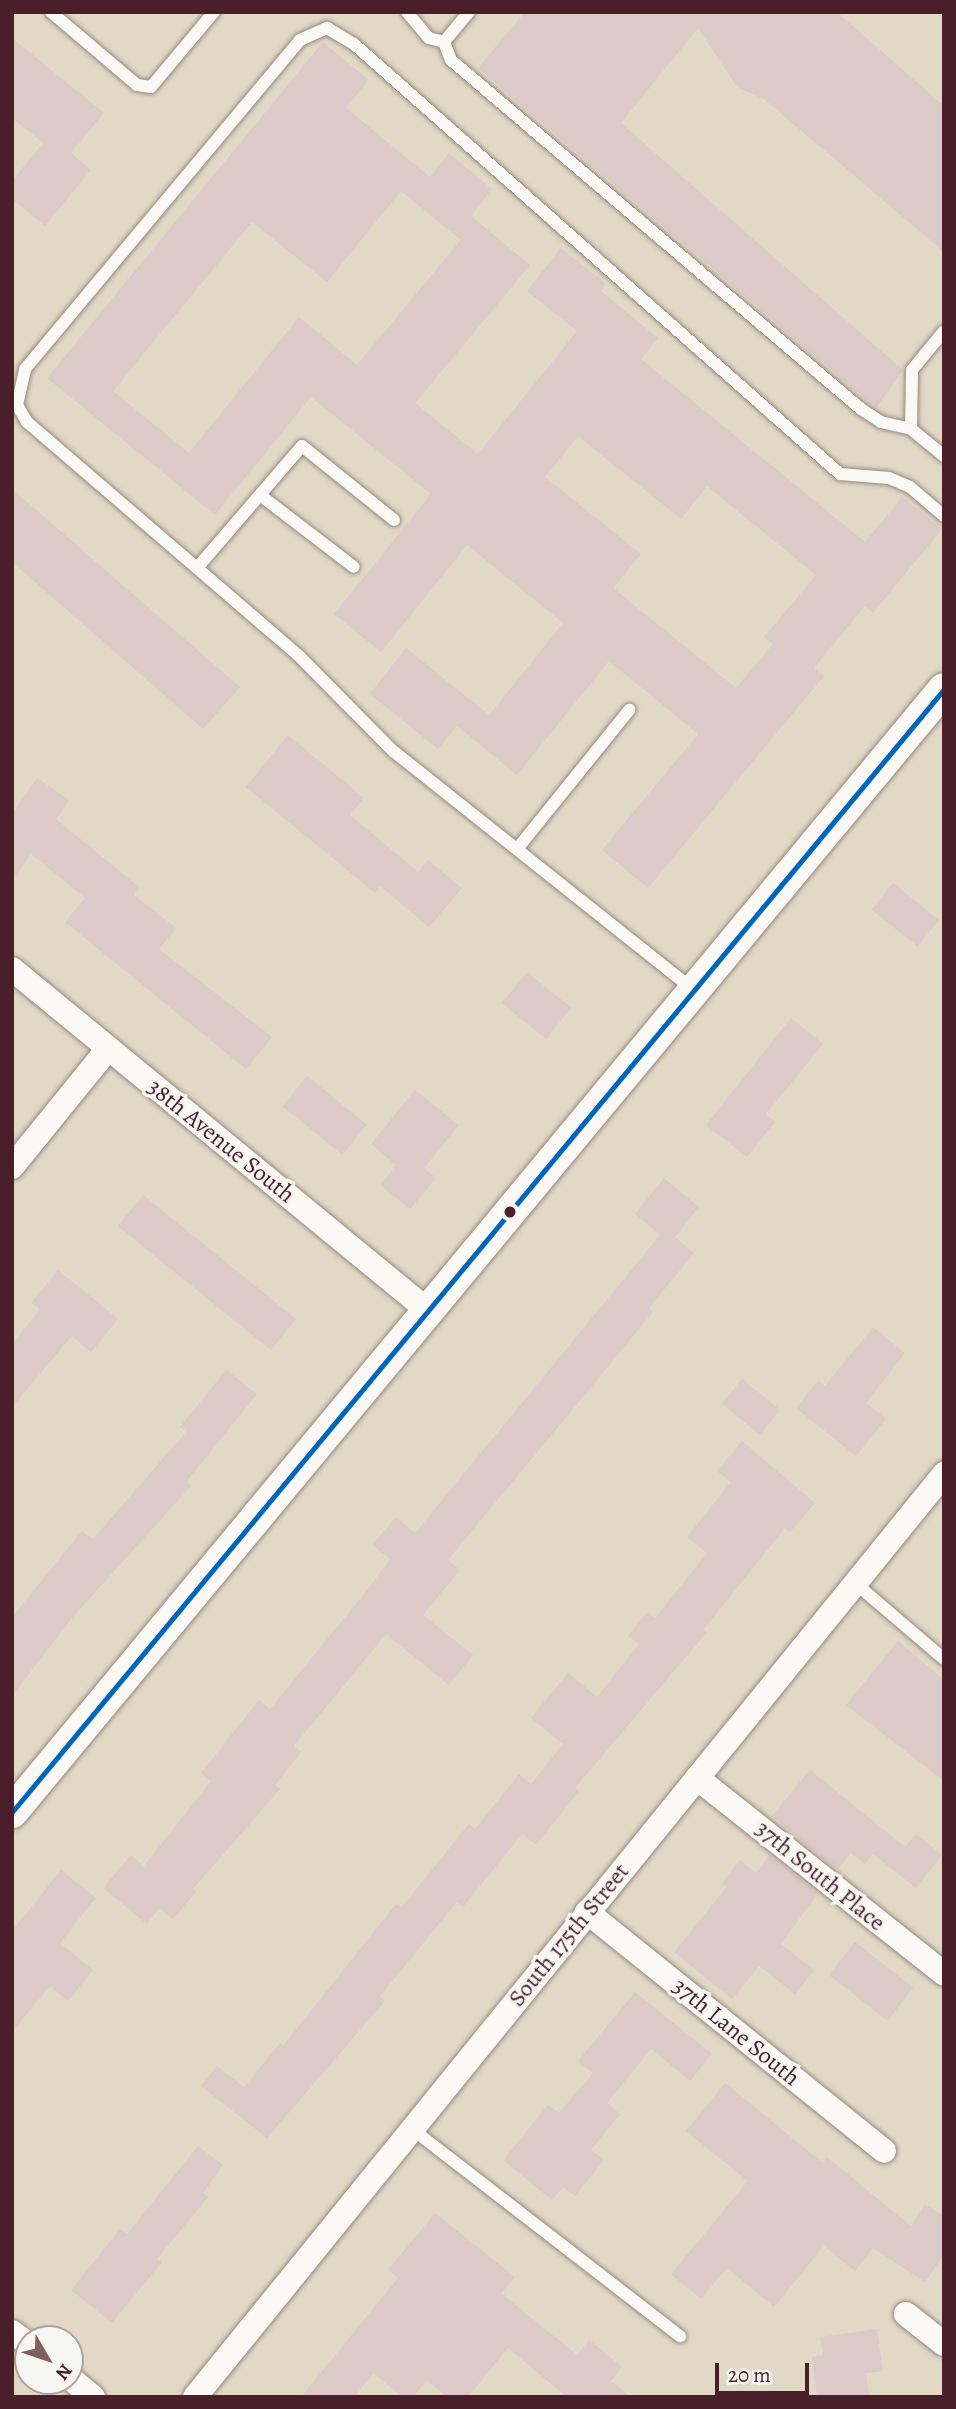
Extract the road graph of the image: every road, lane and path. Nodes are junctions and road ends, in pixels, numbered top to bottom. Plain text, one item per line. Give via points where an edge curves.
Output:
1 (51, 12) edge
2 (214, 12) edge
3 (407, 12) edge
4 (469, 12) edge
5 (444, 42) junction
6 (944, 331) edge
7 (939, 346) edge
8 (911, 429) junction
9 (944, 456) edge
10 (260, 495) junction
11 (940, 513) edge
12 (394, 520) dead end
13 (354, 567) dead end
14 (197, 568) junction
15 (944, 689) edge
16 (629, 710) dead end
17 (517, 849) junction
18 (12, 969) edge
19 (695, 991) junction
20 (108, 1049) junction
21 (12, 1167) edge
22 (431, 1312) junction
23 (944, 1474) edge
24 (855, 1583) junction
25 (944, 1659) edge
26 (697, 1777) junction
27 (12, 1812) edge
28 (587, 1912) junction
29 (944, 1974) edge
30 (412, 2129) junction
31 (884, 2151) dead end
32 (906, 2314) dead end
33 (680, 2336) dead end
34 (944, 2344) edge
35 (195, 2397) edge

1 - 2 lane via 137,85 151,87
3 - 5 lane via 429,38
4 - 5 lane
5 - 8 lane via 451,60 861,409 881,422
6 - 7 lane
7 - 8 lane via 912,370
8 - 9 lane
10 - 12 lane via 302,446
10 - 13 lane
10 - 14 lane
11 - 14 lane via 909,487 889,478 841,474 365,53 327,29 300,40 25,369 18,405 27,422
14 - 17 lane via 298,655 394,752
15 - 19 street
16 - 17 lane
17 - 19 lane
18 - 20 street, 38th Avenue South
19 - 22 street
20 - 21 street
20 - 22 street, 38th Avenue South
22 - 27 street
23 - 24 street, South 175th Street
24 - 25 lane
24 - 26 street, South 175th Street
26 - 28 street, South 175th Street
26 - 29 street, 37th South Place
28 - 30 street, South 175th Street
28 - 31 street, 37th Lane South
30 - 33 lane
30 - 35 street, South 175th Street
32 - 34 street

